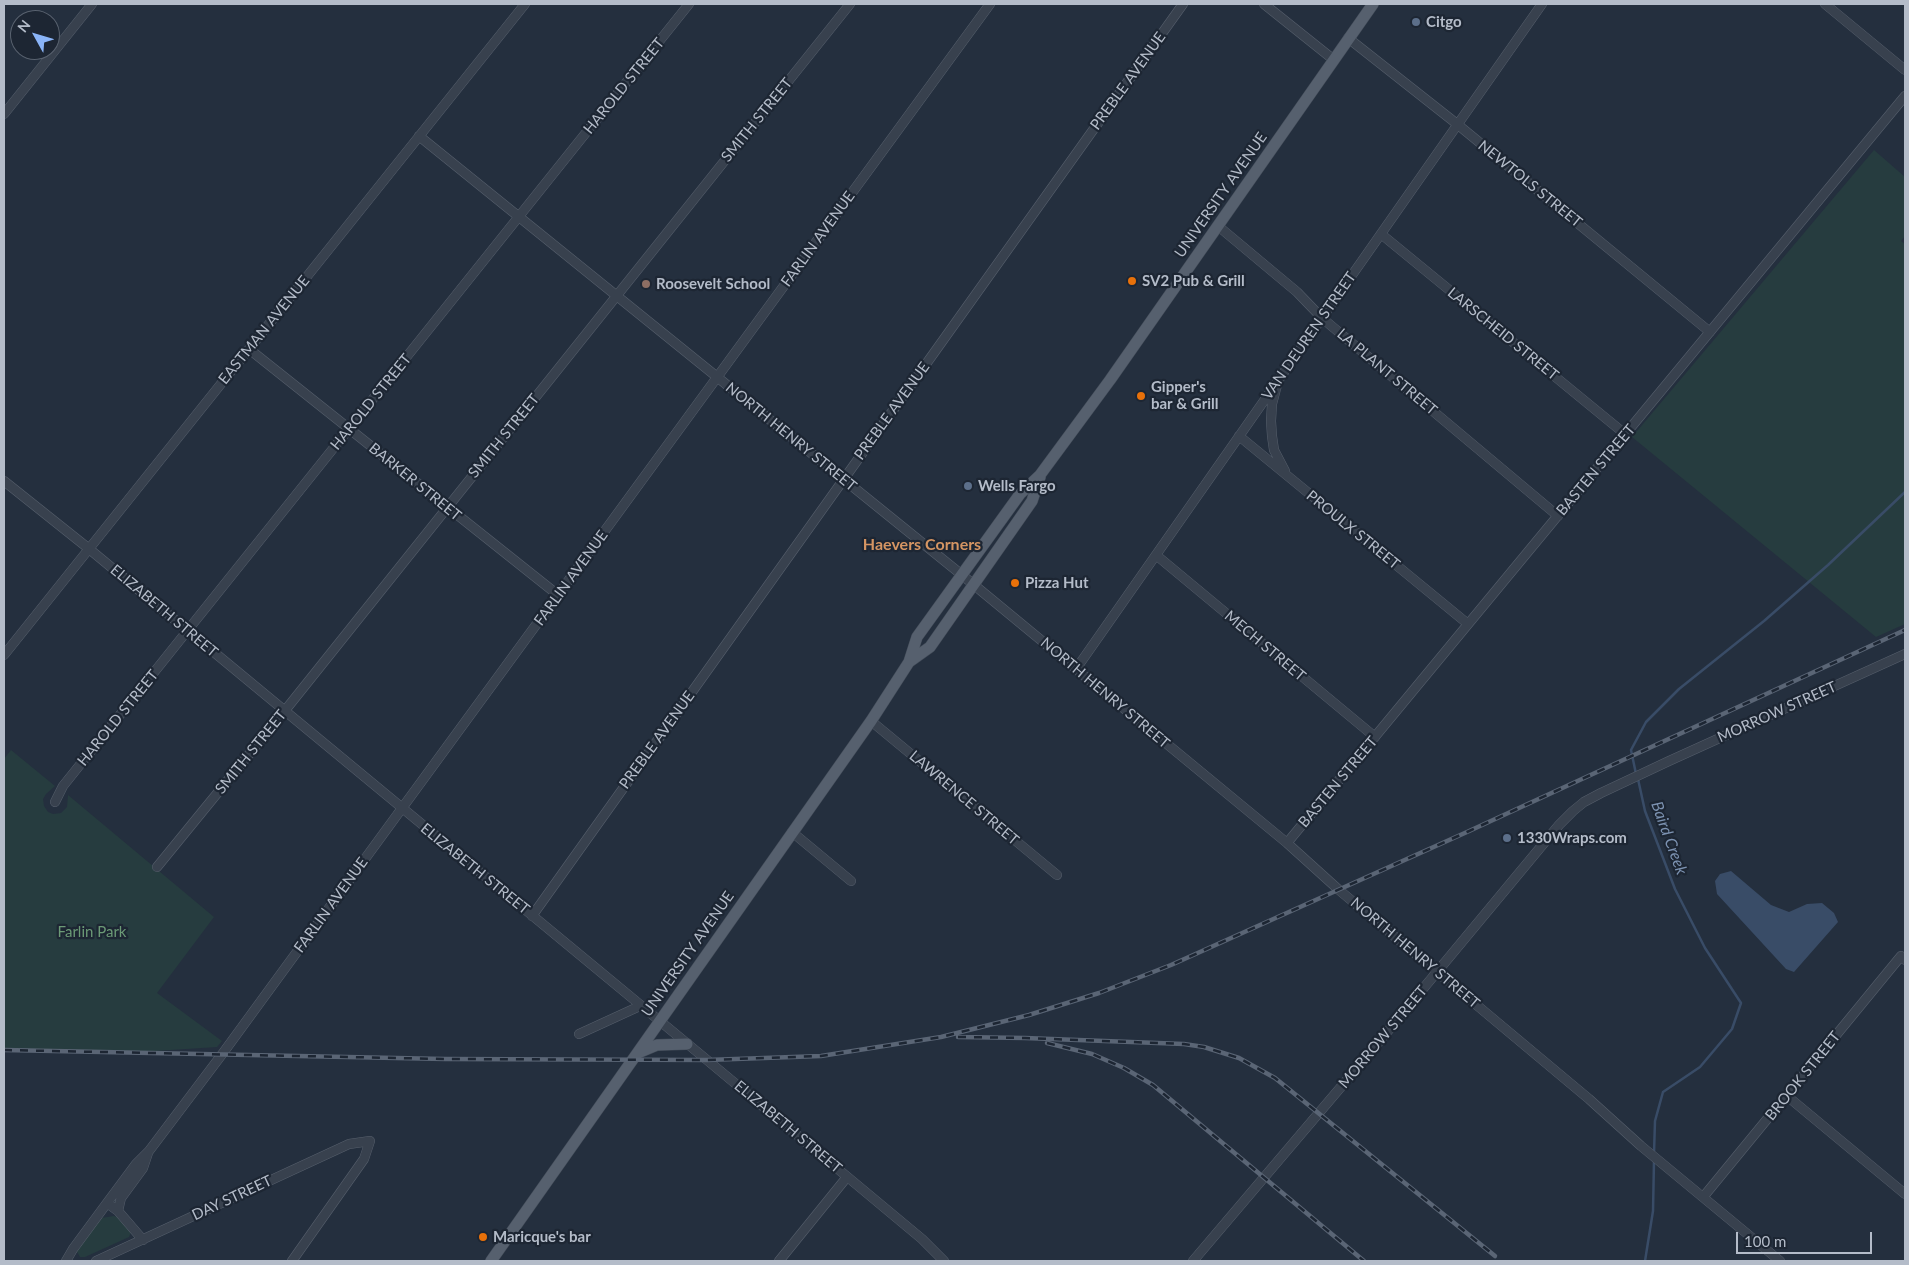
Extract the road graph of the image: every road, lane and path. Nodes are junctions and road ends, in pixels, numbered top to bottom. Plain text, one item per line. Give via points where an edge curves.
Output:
1 (92, 4) edge
2 (525, 4) edge
3 (689, 4) edge
4 (850, 4) edge
5 (990, 4) edge
6 (1183, 4) edge
7 (1264, 4) edge
8 (1372, 4) edge
9 (1542, 4) edge
10 (1825, 4) edge
11 (1348, 38) junction
12 (1334, 60) junction
13 (1905, 70) edge
14 (1905, 96) edge
15 (4, 114) edge
16 (1457, 124) junction
17 (419, 136) junction
18 (519, 217) junction
19 (1218, 226) junction
20 (1381, 234) junction
21 (617, 296) junction
22 (1322, 318) junction
23 (1710, 332) junction
24 (249, 349) junction
25 (1281, 376) junction
26 (718, 377) junction
27 (350, 429) junction
28 (1625, 434) junction
29 (1239, 436) junction
30 (1040, 475) junction
31 (843, 479) junction
32 (4, 481) edge
33 (1293, 481) junction
34 (448, 508) junction
35 (1558, 516) junction
36 (88, 548) junction
37 (1156, 555) junction
38 (962, 574) junction
39 (974, 584) junction
40 (558, 596) junction
41 (1468, 624) junction
42 (188, 631) junction
43 (1905, 654) edge
44 (4, 655) edge
45 (908, 662) junction
46 (1076, 669) junction
47 (284, 711) junction
48 (871, 721) junction
49 (1375, 737) junction
50 (55, 802) dead end
51 (401, 809) junction
52 (792, 832) junction
53 (1287, 843) junction
54 (156, 867) dead end
55 (1057, 874) dead end
56 (851, 881) dead end
57 (532, 916) junction
58 (1903, 958) edge
59 (1438, 971) junction
60 (640, 1006) junction
61 (660, 1021) junction
62 (580, 1034) dead end
63 (687, 1044) junction
64 (637, 1054) junction
65 (1786, 1096) junction
66 (149, 1151) junction
67 (847, 1177) junction
68 (1905, 1194) edge
69 (1704, 1196) junction
70 (107, 1203) junction
71 (118, 1211) junction
72 (143, 1240) junction
73 (66, 1261) edge
74 (96, 1261) edge
75 (292, 1261) edge
76 (491, 1261) edge
77 (779, 1261) edge
78 (944, 1261) edge
79 (1193, 1261) edge
80 (1780, 1261) edge

1 - 15 street
2 - 17 street, EASTMAN AVENUE
3 - 18 street, HAROLD STREET
4 - 21 street, SMITH STREET
5 - 26 street, FARLIN AVENUE
6 - 31 street, PREBLE AVENUE
7 - 12 street
8 - 11 main road, UNIVERSITY AVENUE
9 - 16 street, VAN DEUREN STREET
10 - 13 street
11 - 12 main road, UNIVERSITY AVENUE
11 - 16 street, NEWTOLS STREET
12 - 19 main road, UNIVERSITY AVENUE
14 - 23 street, BASTEN STREET
16 - 20 street, VAN DEUREN STREET
16 - 23 street, NEWTOLS STREET
17 - 18 street, NORTH HENRY STREET
17 - 24 street, EASTMAN AVENUE
18 - 21 street, NORTH HENRY STREET
18 - 27 street, HAROLD STREET
19 - 22 street, LA PLANT STREET via 1297,292
19 - 30 main road, UNIVERSITY AVENUE
20 - 22 street, VAN DEUREN STREET
20 - 28 street, LARSCHEID STREET
21 - 26 street, NORTH HENRY STREET
21 - 34 street, SMITH STREET
22 - 25 street, VAN DEUREN STREET
22 - 35 street, LA PLANT STREET
23 - 28 street, BASTEN STREET
24 - 27 street, BARKER STREET
24 - 36 street, EASTMAN AVENUE
25 - 29 street, VAN DEUREN STREET
25 - 33 street via 1272,404 1272,436 1274,450
26 - 31 street, NORTH HENRY STREET
26 - 40 street, FARLIN AVENUE
27 - 34 street, BARKER STREET
27 - 42 street, HAROLD STREET
28 - 35 street, BASTEN STREET
29 - 33 street, PROULX STREET
29 - 37 street, VAN DEUREN STREET
30 - 38 main road, UNIVERSITY AVENUE via 1020,494
30 - 39 main road, UNIVERSITY AVENUE via 1032,501
31 - 38 street, NORTH HENRY STREET
31 - 57 street, PREBLE AVENUE
32 - 36 street, ELIZABETH STREET
33 - 41 street, PROULX STREET
34 - 40 street, BARKER STREET
34 - 47 street, SMITH STREET
35 - 41 street, BASTEN STREET
36 - 42 street, ELIZABETH STREET
36 - 44 street, EASTMAN AVENUE
37 - 46 street, VAN DEUREN STREET
37 - 49 street, MECH STREET
38 - 39 street, NORTH HENRY STREET
38 - 45 main road, UNIVERSITY AVENUE via 917,638
39 - 45 main road, UNIVERSITY AVENUE via 930,647
39 - 46 street, NORTH HENRY STREET
40 - 51 street, FARLIN AVENUE
41 - 49 street, BASTEN STREET
42 - 47 street, ELIZABETH STREET
42 - 50 street, HAROLD STREET via 63,786
43 - 59 street, MORROW STREET via 1584,802 1559,825
45 - 48 main road, UNIVERSITY AVENUE
46 - 53 street, NORTH HENRY STREET
47 - 51 street, ELIZABETH STREET
47 - 54 street, SMITH STREET
48 - 52 main road, UNIVERSITY AVENUE
48 - 55 street, LAWRENCE STREET
49 - 53 street, BASTEN STREET
51 - 57 street, ELIZABETH STREET
51 - 66 street, FARLIN AVENUE
52 - 56 street
52 - 61 main road, UNIVERSITY AVENUE
53 - 59 street, NORTH HENRY STREET
57 - 60 street, ELIZABETH STREET
58 - 65 street, BROOK STREET
59 - 69 street, NORTH HENRY STREET via 1641,1146
59 - 79 street, MORROW STREET
60 - 61 street, ELIZABETH STREET
60 - 62 street
61 - 63 street, ELIZABETH STREET
61 - 64 main road, UNIVERSITY AVENUE
63 - 64 main road via 657,1044
63 - 67 street, ELIZABETH STREET
64 - 76 main road, UNIVERSITY AVENUE
65 - 68 street
65 - 69 street, BROOK STREET
66 - 70 street, FARLIN AVENUE
66 - 71 street, FARLIN AVENUE via 143,1168 121,1198
67 - 77 street
67 - 78 street, ELIZABETH STREET
69 - 80 street, NORTH HENRY STREET
70 - 71 street
70 - 73 street, FARLIN AVENUE
71 - 72 street
72 - 74 street, DAY STREET
72 - 75 street, DAY STREET via 349,1144 370,1142 364,1159

